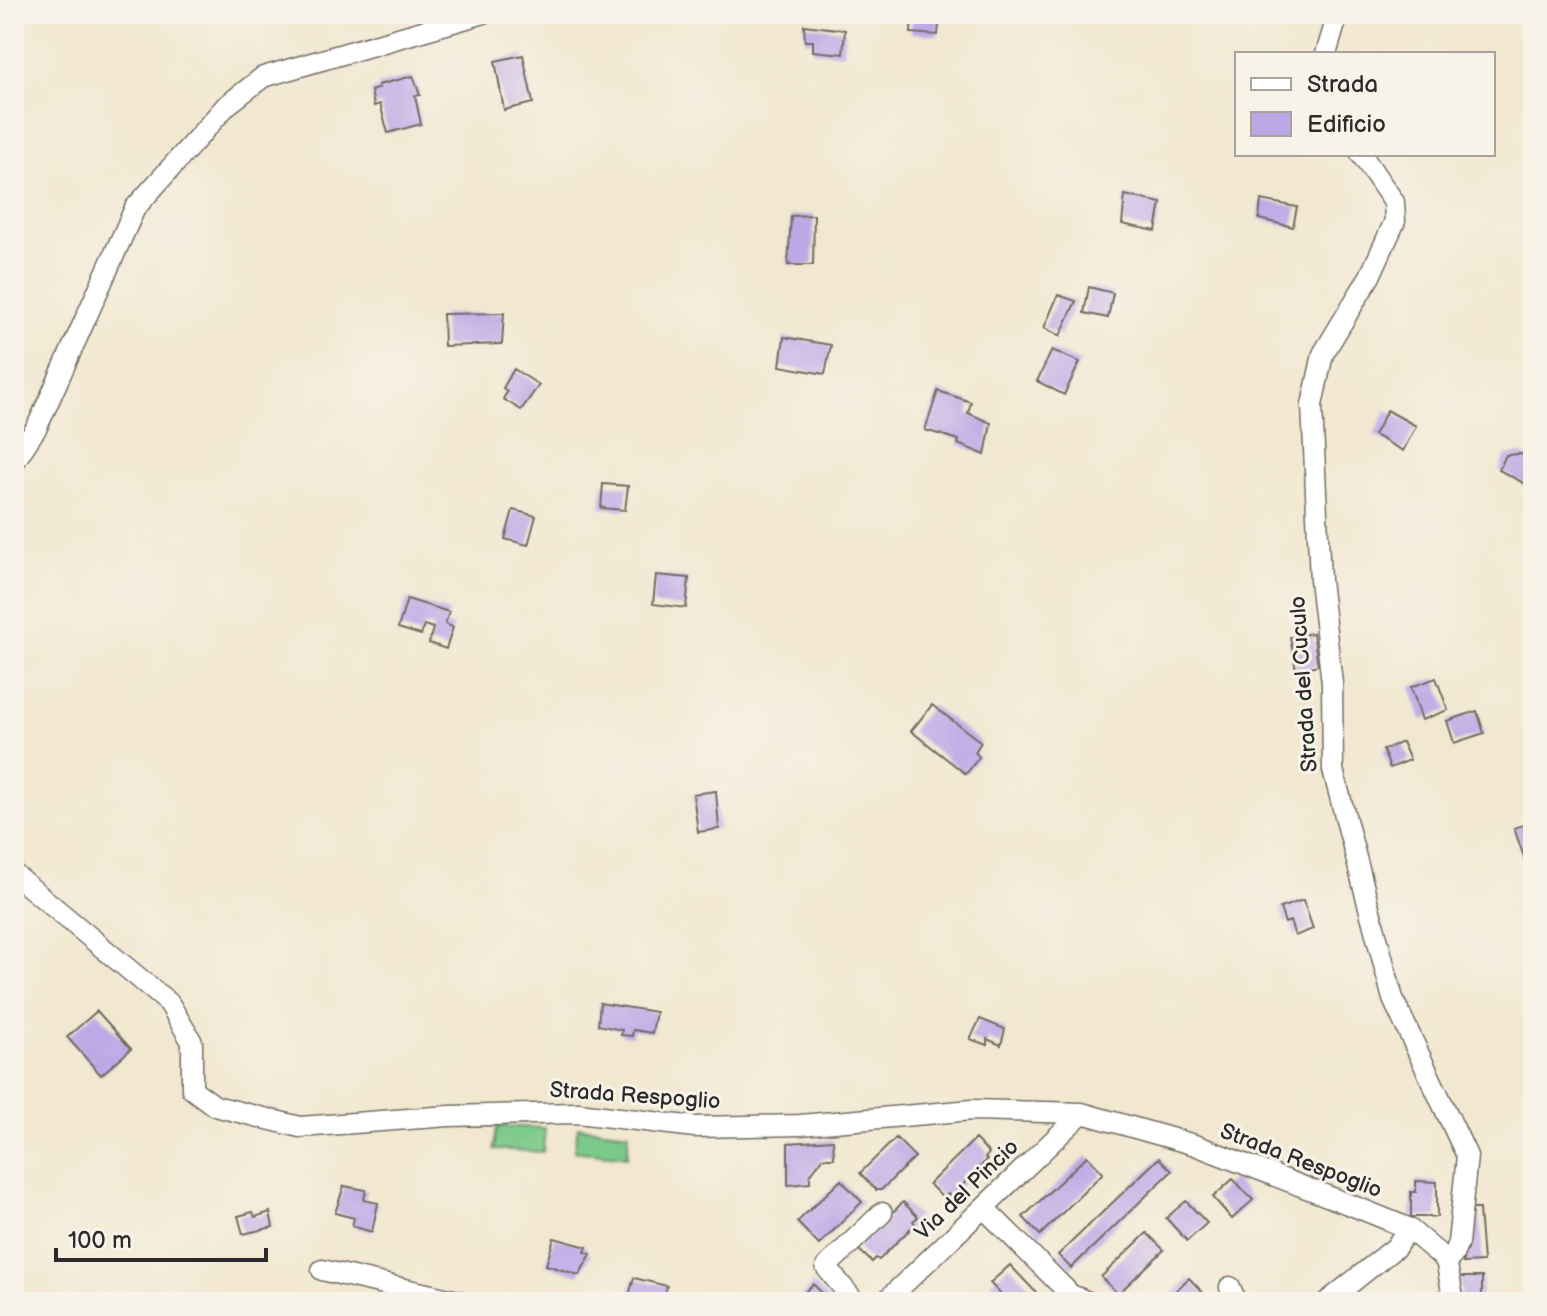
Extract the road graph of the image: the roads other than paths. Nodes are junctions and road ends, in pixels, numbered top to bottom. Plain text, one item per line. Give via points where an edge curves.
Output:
1 (481, 14) edge
2 (1338, 14) edge
3 (1327, 52) edge
4 (1362, 156) edge
5 (14, 462) edge
6 (14, 874) edge
7 (1082, 1113) junction
8 (984, 1208) junction
9 (882, 1213) dead end
10 (1408, 1228) junction
11 (1446, 1260) junction
12 (322, 1270) dead end
13 (462, 1302) edge
14 (855, 1302) edge
15 (885, 1302) edge
16 (1088, 1302) edge
17 (1327, 1302) edge
18 (1454, 1302) edge

1 - 5 street via 263,77 226,106 135,208 37,427
2 - 3 street
4 - 11 street, Strada del Cuculo via 1394,202 1395,221 1370,276 1323,354 1312,405 1333,770 1393,999 1467,1156 1458,1243
6 - 7 street, Strada Respoglio via 169,1003 192,1042 192,1089 215,1106 300,1127 578,1113 695,1127 800,1125 972,1110
7 - 8 street, Via del Pincio
7 - 10 street, Strada Respoglio via 1195,1145
8 - 15 street, Via del Pincio
8 - 16 street via 1071,1295
9 - 14 street via 826,1267
10 - 11 street, Strada Respoglio
10 - 17 street via 1396,1247
11 - 18 street
12 - 13 street

